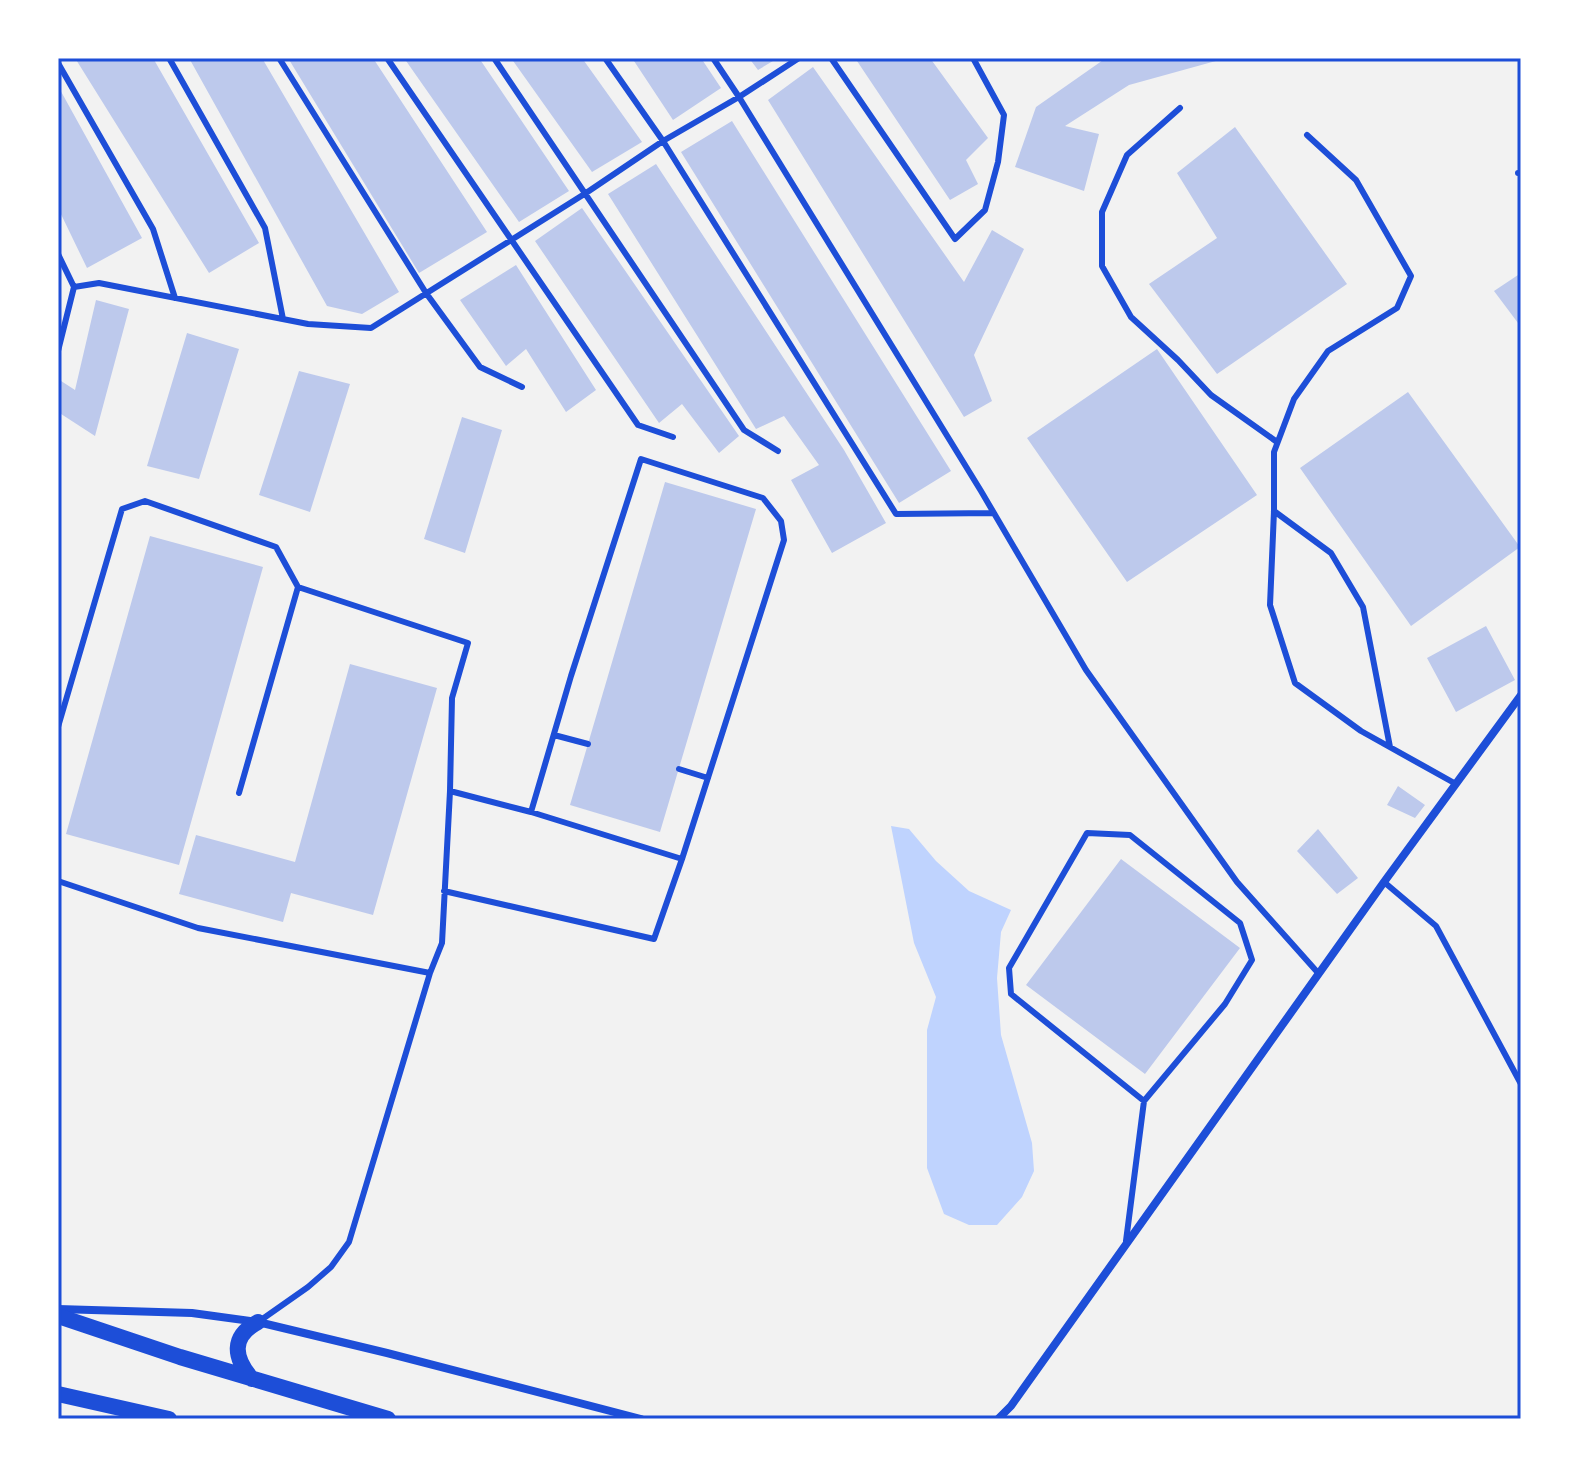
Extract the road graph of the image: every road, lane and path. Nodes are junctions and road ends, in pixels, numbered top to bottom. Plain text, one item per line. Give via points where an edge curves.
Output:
1 (169, 58) edge
2 (279, 58) edge
3 (387, 58) edge
4 (494, 58) edge
5 (605, 58) edge
6 (713, 58) edge
7 (799, 58) edge
8 (831, 58) edge
9 (973, 58) edge
10 (58, 63) edge
11 (739, 97) junction
12 (1180, 108) dead end
13 (1307, 135) dead end
14 (663, 141) junction
15 (586, 193) junction
16 (512, 240) junction
17 (58, 254) edge
18 (74, 287) junction
19 (426, 293) junction
20 (175, 298) junction
21 (283, 319) junction
22 (58, 351) edge
23 (522, 387) dead end
24 (673, 437) dead end
25 (1277, 442) junction
26 (778, 451) dead end
27 (1274, 511) junction
28 (993, 513) junction
29 (298, 587) junction
30 (1521, 695) edge
31 (58, 727) edge
32 (554, 735) junction
33 (588, 744) dead end
34 (1390, 747) junction
35 (679, 769) dead end
36 (708, 778) junction
37 (1456, 784) junction
38 (450, 791) junction
39 (239, 793) dead end
40 (531, 812) junction
41 (682, 859) junction
42 (58, 881) edge
43 (1384, 882) junction
44 (444, 891) junction
45 (430, 973) junction
46 (1319, 974) junction
47 (1521, 1084) edge
48 (1144, 1101) junction
49 (1126, 1245) junction
50 (58, 1309) edge
51 (58, 1316) edge
52 (258, 1322) junction
53 (252, 1379) junction
54 (58, 1394) edge
55 (169, 1419) edge
56 (388, 1419) edge
57 (641, 1419) edge
58 (998, 1419) edge

1 - 21 lane via 265,228
2 - 19 lane
3 - 16 lane
4 - 15 lane
5 - 14 lane
6 - 11 lane
7 - 11 lane
8 - 9 lane via 955,239 985,210 1004,115
10 - 20 lane via 153,229
11 - 14 lane
11 - 28 lane
12 - 25 lane via 1127,155 1102,212 1102,266 1131,317 1211,395
13 - 25 lane via 1356,180 1411,276 1397,308 1328,351 1294,399
14 - 15 lane
14 - 28 lane via 896,514
15 - 16 lane
15 - 26 lane via 744,430
16 - 19 lane
16 - 24 lane via 638,425
17 - 18 lane
18 - 20 lane via 99,283
18 - 22 lane
19 - 21 lane via 371,328
19 - 23 lane via 480,367
20 - 21 lane
25 - 27 lane
27 - 34 lane via 1331,553 1363,607
27 - 34 lane via 1270,605 1295,683
28 - 46 lane via 1086,670 1237,882
29 - 31 lane via 276,547 145,501 122,509
29 - 38 lane via 468,643 452,698
29 - 39 lane
30 - 37 street
32 - 33 lane
32 - 36 lane via 641,459 763,498 781,521 784,540
32 - 40 lane
34 - 37 lane
35 - 36 lane
36 - 41 lane
37 - 43 street
38 - 40 lane
38 - 44 lane
40 - 41 lane
41 - 44 lane via 654,939
42 - 45 lane via 198,928
43 - 46 street
43 - 47 lane via 1436,926
44 - 45 lane via 442,943
45 - 52 lane via 349,1242 320,1277
46 - 49 street
48 - 48 lane via 1225,1004 1252,960 1240,923 1130,835 1087,833 1009,968 1011,994
48 - 49 lane
49 - 58 street
50 - 52 street via 192,1313
51 - 53 main road
52 - 53 main road via 237,1342 242,1367
52 - 57 street
53 - 56 main road
54 - 55 main road

